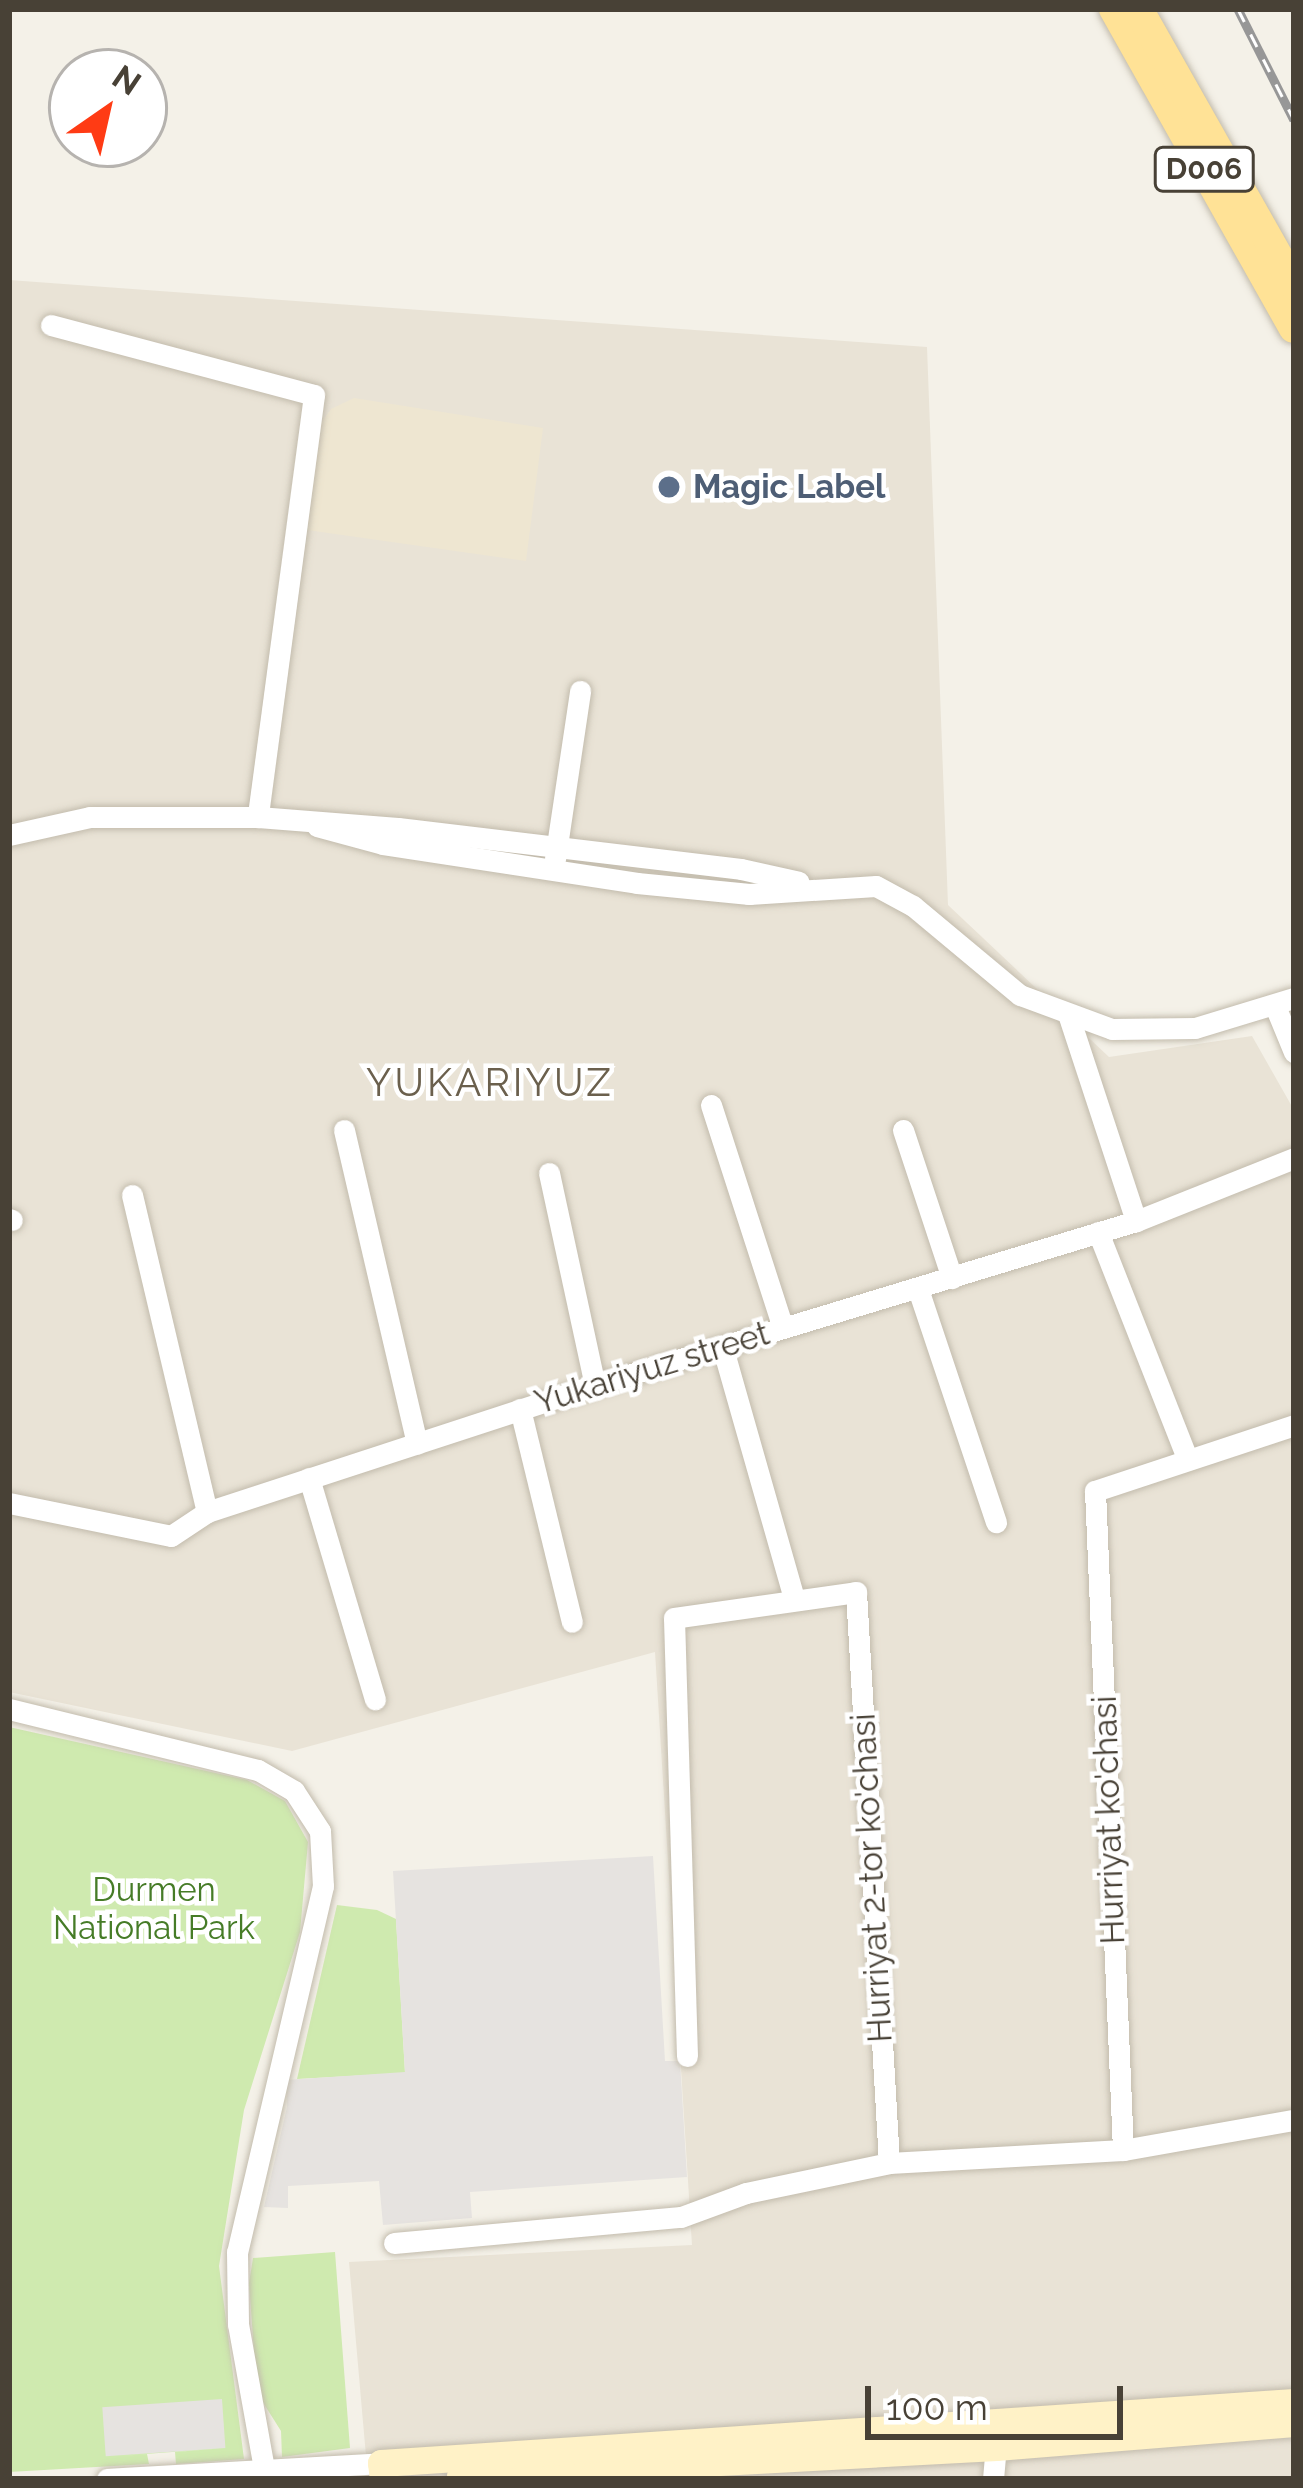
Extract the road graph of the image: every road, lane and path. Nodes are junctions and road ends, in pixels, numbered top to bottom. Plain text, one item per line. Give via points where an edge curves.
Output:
1 (1114, 9) edge
2 (1138, 9) edge
3 (1294, 285) edge
4 (51, 325) dead end
5 (1294, 328) edge
6 (580, 691) dead end
7 (258, 817) junction
8 (317, 826) junction
9 (9, 835) edge
10 (556, 847) junction
11 (553, 872) junction
12 (818, 886) junction
13 (1284, 1002) edge
14 (1069, 1016) junction
15 (1294, 1052) edge
16 (711, 1105) dead end
17 (344, 1130) dead end
18 (902, 1130) dead end
19 (1294, 1158) edge
20 (549, 1173) dead end
21 (132, 1195) dead end
22 (1136, 1221) junction
23 (1098, 1232) junction
24 (952, 1278) junction
25 (918, 1289) junction
26 (783, 1328) junction
27 (723, 1349) junction
28 (595, 1385) junction
29 (520, 1409) junction
30 (1294, 1425) edge
31 (417, 1444) junction
32 (1187, 1458) junction
33 (309, 1478) junction
34 (9, 1503) edge
35 (208, 1512) junction
36 (996, 1522) dead end
37 (794, 1599) junction
38 (572, 1622) dead end
39 (375, 1699) dead end
40 (9, 1709) edge
41 (687, 2056) dead end
42 (1294, 2120) edge
43 (1123, 2150) junction
44 (889, 2164) junction
45 (394, 2243) dead end
46 (1294, 2402) edge
47 (1294, 2423) edge
48 (996, 2433) junction
49 (797, 2446) junction
50 (382, 2471) edge
51 (265, 2474) edge
52 (106, 2479) edge
53 (405, 2479) edge
54 (993, 2479) edge

1 - 5 main road, D006
2 - 3 main road, D006
4 - 7 street via 314,395
6 - 10 street
7 - 8 street
7 - 9 street via 90,817
8 - 10 street
8 - 11 street
10 - 11 street
10 - 12 street
11 - 12 street via 749,894
12 - 14 street via 876,886 913,906 1020,995
13 - 14 street via 1163,1031 1112,1029
13 - 15 street
14 - 22 street
16 - 26 street
17 - 31 street
18 - 24 street
19 - 22 street, Yukariyuz street
20 - 28 street
21 - 35 street
22 - 23 street, Yukariyuz street
23 - 24 street, Yukariyuz street
23 - 32 street
24 - 25 street, Yukariyuz street
25 - 26 street, Yukariyuz street
25 - 36 street
26 - 27 street, Yukariyuz street
27 - 28 street, Yukariyuz street
27 - 37 street
28 - 29 street, Yukariyuz street
29 - 31 street, Yukariyuz street
29 - 38 street
30 - 32 street
31 - 33 street, Yukariyuz street
32 - 43 street, Hurriyat ko'chasi via 1095,1491
33 - 35 street, Yukariyuz street
33 - 39 street
34 - 35 street, Yukariyuz street via 167,1536
37 - 41 street via 674,1618
37 - 44 street, Hurriyat 2-tor ko'chasi via 856,1592
40 - 51 street via 258,1770 294,1791 320,1831 323,1886 237,2252 238,2324
42 - 43 street
43 - 44 street
44 - 45 street via 746,2194 681,2217
46 - 48 street
47 - 48 street
48 - 49 street
48 - 54 street
49 - 50 street
49 - 53 street
50 - 51 street
51 - 52 street

